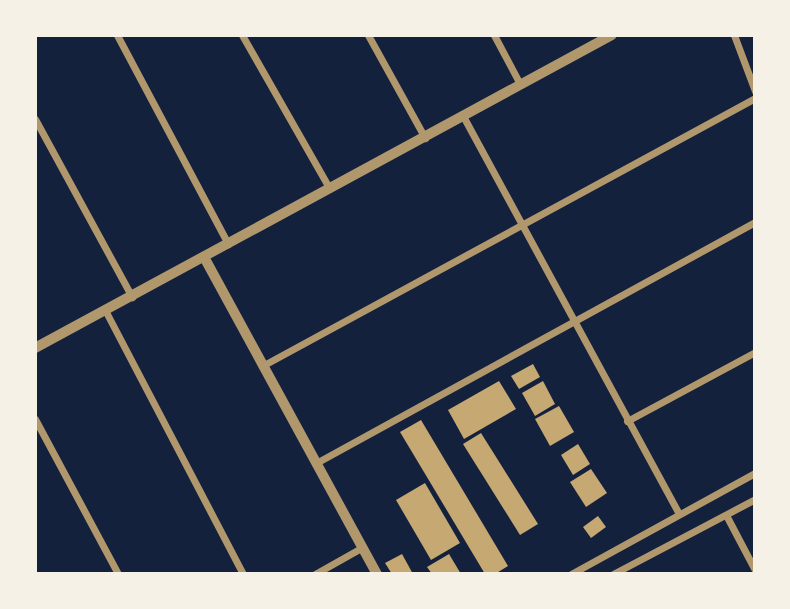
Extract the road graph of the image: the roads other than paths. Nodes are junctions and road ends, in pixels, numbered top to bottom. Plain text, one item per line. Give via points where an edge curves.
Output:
1 (117, 35) edge
2 (242, 35) edge
3 (368, 35) edge
4 (494, 35) edge
5 (612, 35) edge
6 (733, 35) edge
7 (520, 84) junction
8 (755, 91) edge
9 (755, 98) edge
10 (463, 116) junction
11 (35, 119) edge
12 (425, 138) junction
13 (330, 189) junction
14 (755, 222) edge
15 (519, 223) junction
16 (228, 244) junction
17 (204, 257) junction
18 (132, 296) junction
19 (104, 310) junction
20 (572, 320) junction
21 (35, 348) edge
22 (755, 352) edge
23 (261, 366) junction
24 (35, 419) edge
25 (627, 421) junction
26 (316, 463) junction
27 (755, 473) edge
28 (755, 499) edge
29 (679, 513) junction
30 (726, 515) junction
31 (363, 547) junction
32 (755, 570) edge
33 (627, 571) edge
34 (118, 574) edge
35 (243, 574) edge
36 (314, 574) edge
37 (377, 574) edge
38 (571, 574) edge
39 (613, 574) edge

1 - 16 street
2 - 13 street
3 - 12 street
4 - 7 street
5 - 7 street
6 - 8 street
7 - 10 street
9 - 15 street
10 - 12 street
10 - 15 street
11 - 18 street
12 - 13 street
13 - 16 street
14 - 20 street
15 - 20 street
15 - 23 street
16 - 17 street
17 - 18 street
17 - 23 street
18 - 19 street
19 - 21 street
19 - 35 street
20 - 25 street
20 - 26 street
22 - 25 street
23 - 26 street
24 - 34 street
25 - 29 street
26 - 31 street
27 - 29 street
28 - 30 street
29 - 38 street
30 - 32 street
30 - 33 street
31 - 36 street
31 - 37 street
33 - 39 street

